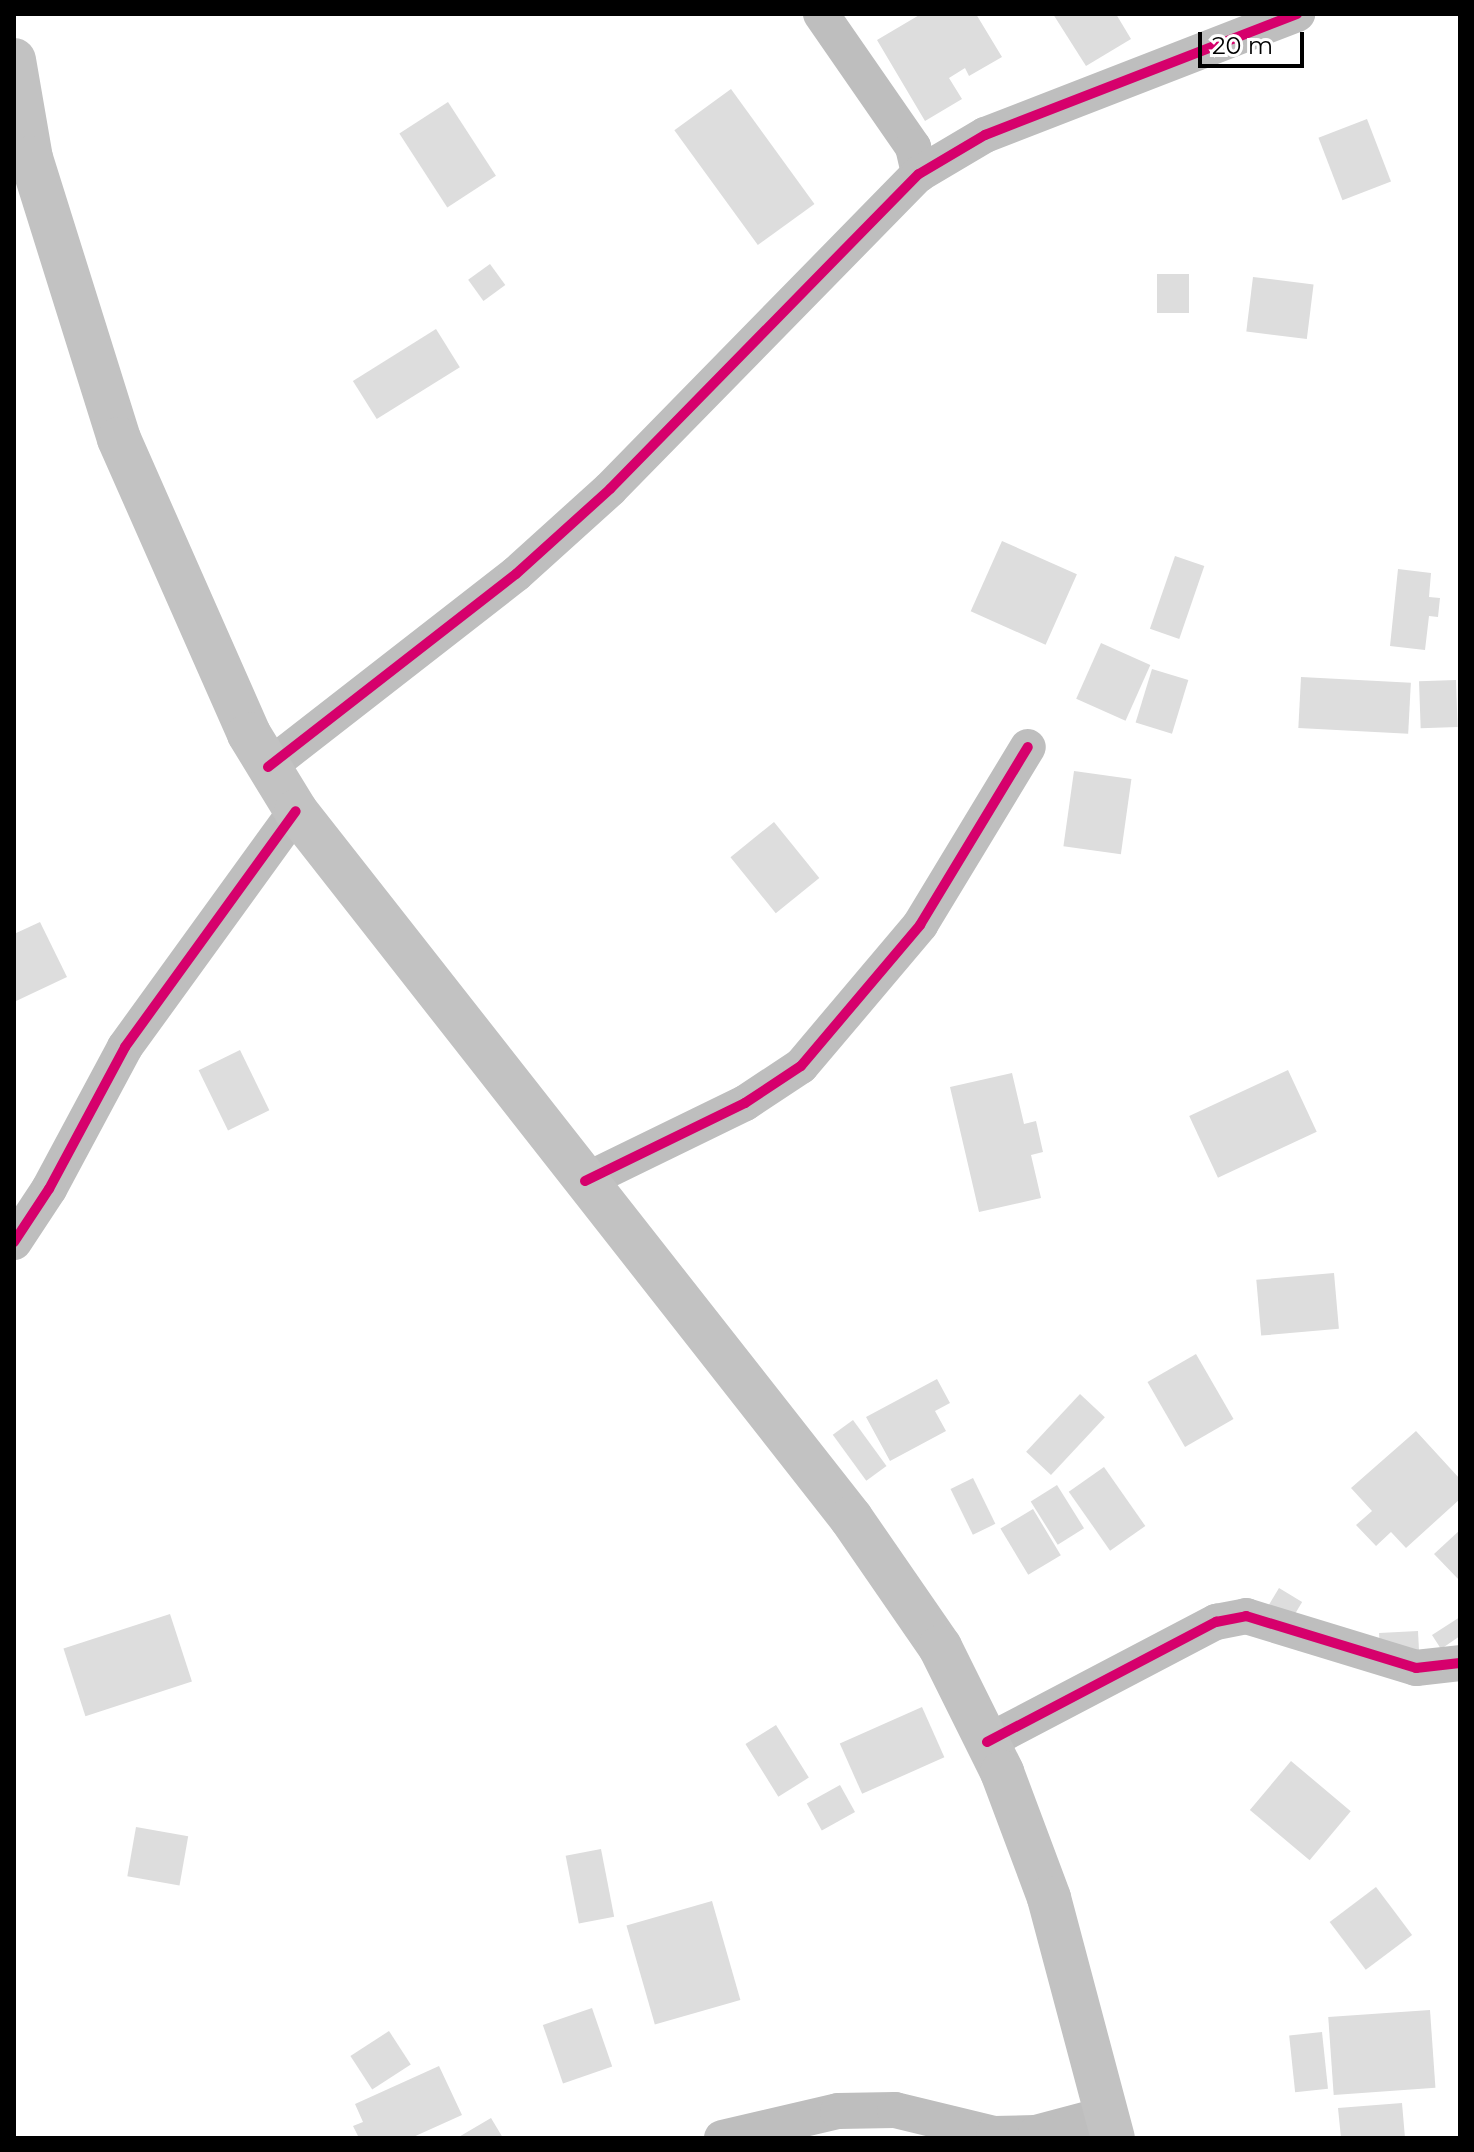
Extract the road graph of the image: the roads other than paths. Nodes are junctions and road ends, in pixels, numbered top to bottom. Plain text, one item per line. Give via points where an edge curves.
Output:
1 (821, 14) edge
2 (1297, 14) edge
3 (14, 60) edge
4 (919, 174) junction
5 (1028, 747) dead end
6 (268, 767) junction
7 (296, 811) junction
8 (585, 1181) junction
9 (14, 1242) edge
10 (1460, 1663) edge
11 (987, 1742) junction
12 (1110, 2126) edge
13 (722, 2138) edge

1 - 4 street via 913,147
2 - 4 street via 985,135
3 - 6 main road via 31,158 119,439 185,596
4 - 6 street via 599,499 516,574
5 - 8 street via 920,925 801,1066 745,1103
6 - 7 main road
7 - 8 main road
7 - 9 street via 125,1047 49,1189
8 - 11 main road via 851,1518 940,1647
10 - 11 street via 1416,1668 1246,1616 1216,1622
11 - 12 main road via 1049,1898
12 - 13 street via 994,2134 895,2110 838,2111

